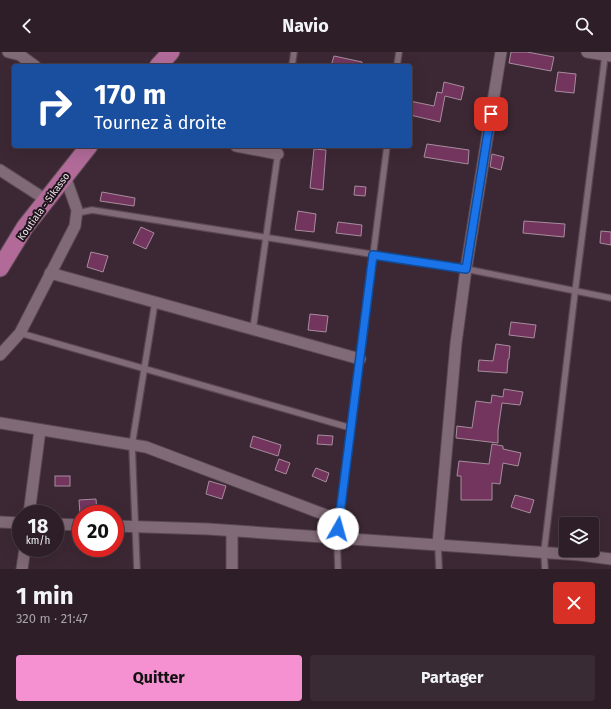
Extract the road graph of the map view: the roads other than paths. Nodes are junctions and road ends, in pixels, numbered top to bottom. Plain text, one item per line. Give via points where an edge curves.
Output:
1 (8, 52) edge
2 (171, 52) edge
3 (294, 52) edge
4 (399, 52) edge
5 (501, 52) edge
6 (587, 52) edge
7 (607, 55) edge
8 (32, 64) edge
9 (160, 64) edge
10 (292, 64) edge
11 (397, 64) edge
12 (87, 148) edge
13 (258, 148) edge
14 (387, 148) edge
15 (279, 150) edge
16 (0, 170) edge
17 (65, 176) junction
18 (46, 199) junction
19 (77, 213) junction
20 (266, 238) junction
21 (373, 255) junction
22 (3, 258) edge
23 (466, 269) junction
24 (50, 273) junction
25 (575, 292) junction
26 (611, 298) edge
27 (155, 302) junction
28 (253, 329) junction
29 (20, 333) junction
30 (0, 355) edge
31 (360, 359) junction
32 (144, 368) junction
33 (0, 423) edge
34 (351, 428) junction
35 (40, 430) junction
36 (132, 445) junction
37 (30, 505) edge
38 (339, 520) junction
39 (0, 522) edge
40 (12, 523) edge
41 (124, 526) edge
42 (136, 527) junction
43 (232, 531) junction
44 (336, 538) junction
45 (438, 545) junction
46 (544, 552) junction
47 (23, 557) edge
48 (611, 559) edge
49 (22, 569) edge
50 (137, 569) edge
51 (232, 569) edge
52 (338, 569) edge
53 (439, 569) edge
54 (545, 569) edge

1 - 8 street via 20,55
2 - 9 main road
3 - 10 lane
4 - 11 lane
5 - 23 street
6 - 7 street
7 - 25 lane
12 - 17 main road, Koutiala - Sikasso
13 - 15 street
14 - 21 lane
15 - 20 lane
16 - 18 street
17 - 18 main road, Koutiala - Sikasso
17 - 19 street
18 - 22 main road, Koutiala - Sikasso
19 - 20 lane via 92,210
19 - 24 street via 75,226
20 - 21 lane
20 - 28 lane
21 - 23 lane
21 - 31 lane
23 - 25 lane
23 - 45 street via 456,343
24 - 27 street
24 - 29 street
25 - 26 lane
25 - 46 lane
27 - 28 street
27 - 32 lane
28 - 31 street
29 - 30 street
29 - 32 lane
31 - 34 lane
32 - 34 lane
32 - 36 lane
33 - 35 street
34 - 38 lane
35 - 36 street
35 - 37 street
36 - 38 street
36 - 42 lane
38 - 44 lane
39 - 40 street
41 - 42 street
42 - 43 street
42 - 50 lane
43 - 44 street
43 - 51 street
44 - 45 street
44 - 52 lane
45 - 46 street
45 - 53 lane
46 - 48 street
46 - 54 lane
47 - 49 street

